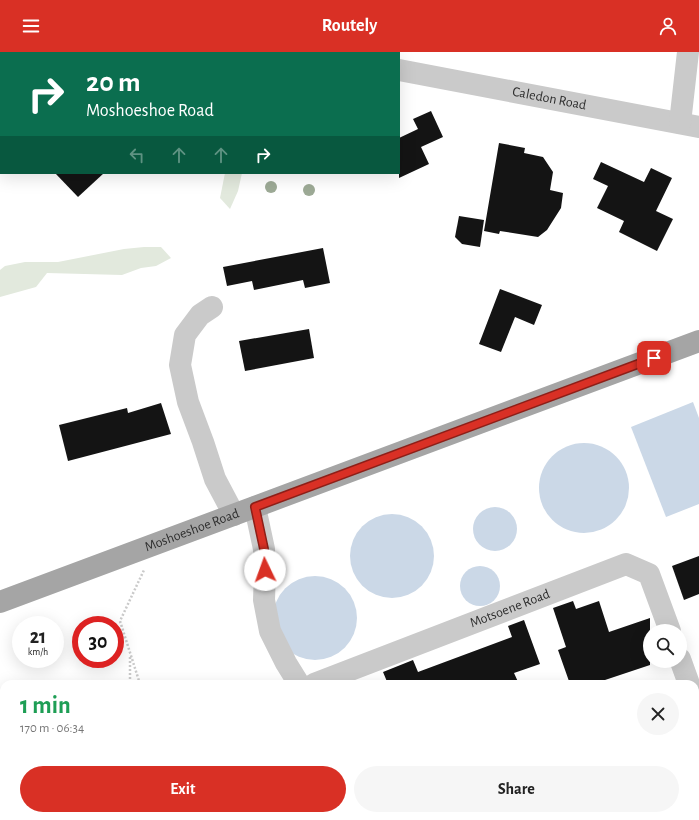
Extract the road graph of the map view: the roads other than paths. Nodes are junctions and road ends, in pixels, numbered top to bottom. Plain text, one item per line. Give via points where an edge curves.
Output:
1 (688, 52) edge
2 (400, 70) edge
3 (689, 125) edge
4 (212, 307) dead end
5 (699, 341) edge
6 (255, 507) junction
7 (234, 515) junction
8 (0, 602) edge
9 (667, 624) edge
10 (683, 668) edge
11 (297, 680) edge
12 (324, 680) edge
13 (688, 680) edge

1 - 3 street
2 - 3 street, Caledon Road
4 - 7 street via 200,315 185,335 180,365 188,402 214,479
5 - 6 main road, Moshoeshoe Road
6 - 7 main road, Moshoeshoe Road
6 - 11 street via 264,549 264,600 270,631
7 - 8 main road, Moshoeshoe Road
9 - 12 street, Motsoene Road via 649,574 626,564
10 - 13 street

